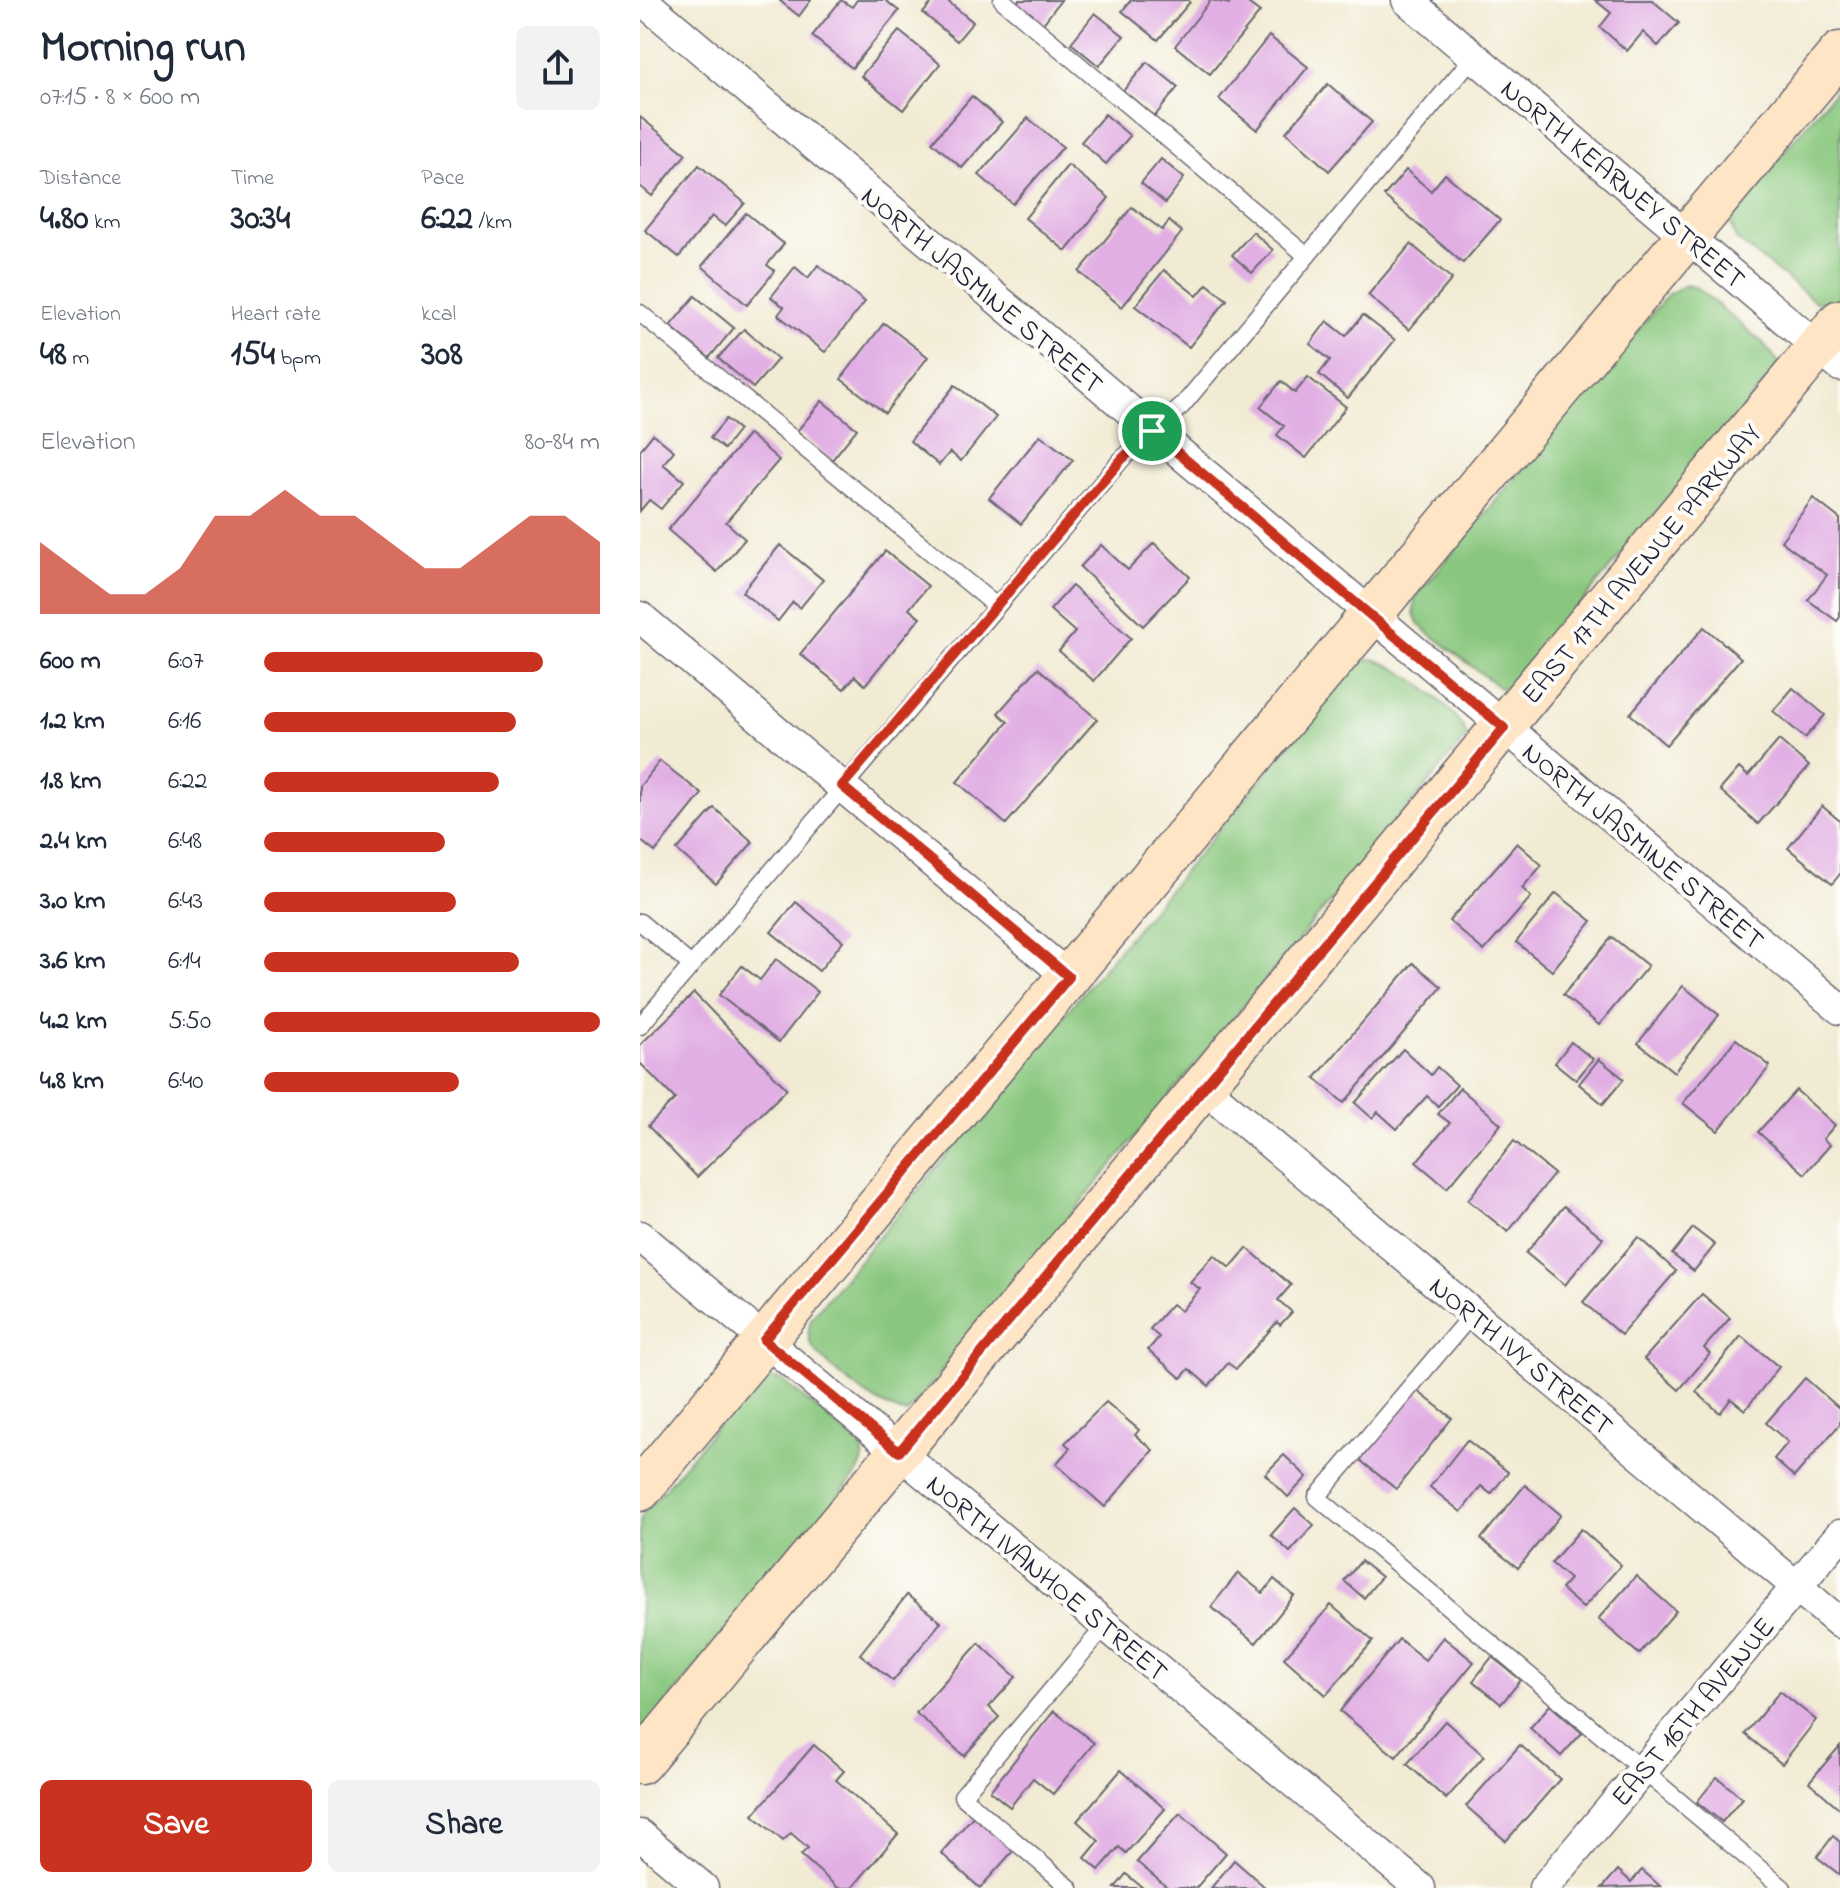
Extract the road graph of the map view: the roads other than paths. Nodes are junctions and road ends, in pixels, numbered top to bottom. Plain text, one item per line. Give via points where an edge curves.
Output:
1 (642, 0) edge
2 (1002, 0) edge
3 (1407, 0) edge
4 (1840, 53) edge
5 (1474, 56) junction
6 (1687, 235) junction
7 (1307, 256) junction
8 (640, 313) edge
9 (1833, 345) edge
10 (1152, 431) junction
11 (995, 605) junction
12 (1370, 615) junction
13 (640, 617) edge
14 (1504, 728) junction
15 (842, 786) junction
16 (640, 922) edge
17 (691, 965) junction
18 (1069, 977) junction
19 (1840, 1009) edge
20 (640, 1026) edge
21 (1203, 1087) junction
22 (640, 1236) edge
23 (1472, 1314) junction
24 (764, 1340) junction
25 (899, 1452) junction
26 (640, 1490) edge
27 (1840, 1535) edge
28 (1796, 1586) junction
29 (1840, 1623) edge
30 (1106, 1625) junction
31 (640, 1763) edge
32 (1641, 1771) junction
33 (640, 1835) edge
34 (703, 1888) edge
35 (1070, 1888) edge
36 (1420, 1888) edge
37 (1544, 1888) edge
38 (1783, 1888) edge

1 - 10 street, NORTH JASMINE STREET
2 - 7 lane
3 - 5 street, NORTH KEARNEY STREET
4 - 6 main road
5 - 6 street, NORTH KEARNEY STREET
5 - 7 lane
6 - 9 street, NORTH KEARNEY STREET
6 - 12 main road
7 - 10 lane via 1182,406
8 - 11 lane
9 - 14 main road, EAST 17TH AVENUE PARKWAY
10 - 11 lane
10 - 12 street, NORTH JASMINE STREET
11 - 15 lane
12 - 14 street, NORTH JASMINE STREET
12 - 18 main road
13 - 15 street
14 - 19 street, NORTH JASMINE STREET
14 - 21 main road, EAST 17TH AVENUE PARKWAY
15 - 17 lane
15 - 18 street
16 - 17 lane
17 - 20 lane
18 - 24 main road
21 - 23 street, NORTH IVY STREET
21 - 25 main road, EAST 17TH AVENUE PARKWAY
22 - 24 street, NORTH IVANHOE STREET
23 - 28 street, NORTH IVY STREET
23 - 32 lane via 1317,1497
24 - 25 street, NORTH IVANHOE STREET
24 - 26 main road
25 - 30 street, NORTH IVANHOE STREET
25 - 31 main road, EAST 17TH AVENUE PARKWAY
27 - 28 street, EAST 16TH AVENUE
28 - 29 street, NORTH IVY STREET
28 - 32 street, EAST 16TH AVENUE
30 - 35 lane via 962,1796
30 - 36 street, NORTH IVANHOE STREET
32 - 37 street, EAST 16TH AVENUE
32 - 38 lane
33 - 34 street

